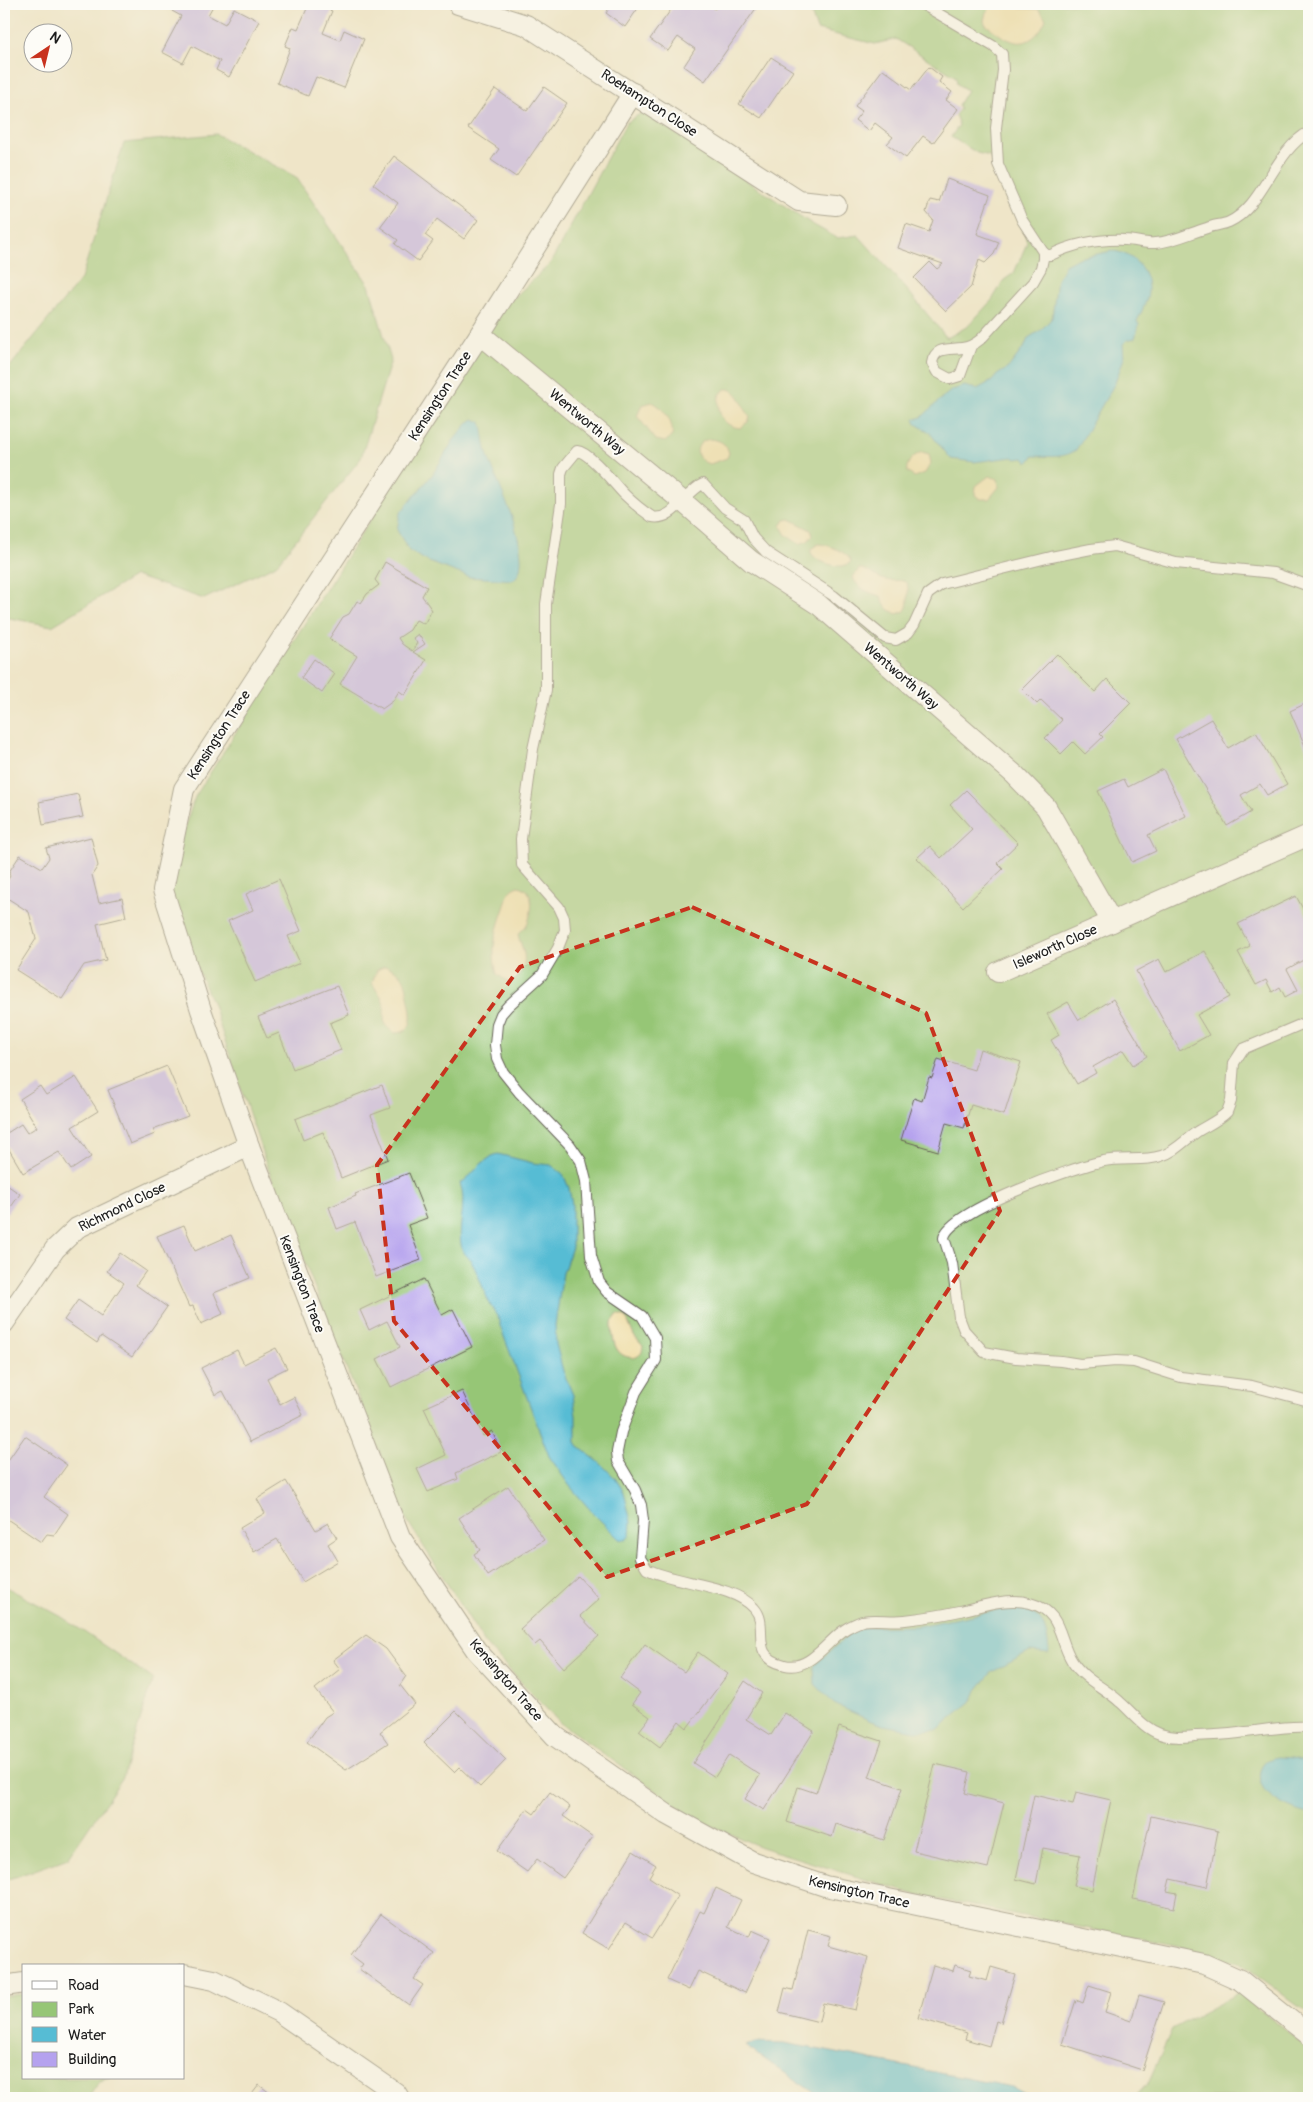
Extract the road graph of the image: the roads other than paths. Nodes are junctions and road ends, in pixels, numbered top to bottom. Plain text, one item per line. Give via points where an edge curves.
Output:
1 (458, 4) edge
2 (922, 4) edge
3 (633, 92) junction
4 (1309, 132) edge
5 (836, 205) dead end
6 (1043, 252) junction
7 (480, 334) junction
8 (971, 346) dead end
9 (682, 501) junction
10 (1309, 586) edge
11 (1309, 835) edge
12 (1112, 922) junction
13 (998, 972) dead end
14 (1309, 1020) edge
15 (248, 1146) junction
16 (4, 1323) edge
17 (1309, 1401) edge
18 (1309, 1727) edge
19 (185, 1974) edge
20 (22, 1983) edge
21 (4, 1986) edge
22 (1309, 2035) edge
23 (398, 2098) edge

1 - 3 street, Roehampton Close via 526,25
2 - 6 lane via 1002,54 996,128 998,164 1022,220
3 - 5 street, Roehampton Close via 800,201
3 - 7 street, Kensington Trace
4 - 6 lane via 1284,154 1249,204 1227,223 1164,242 1088,241 1051,255
6 - 8 lane via 1041,268 1033,282 1001,319
7 - 9 street, Wentworth Way
7 - 15 street, Kensington Trace via 184,789 163,890
9 - 10 lane via 703,484 725,508 744,520 753,538 766,552 834,596 878,634 896,640 914,626 928,594 942,584 1096,548 1116,546 1176,564 1273,573
9 - 12 street, Wentworth Way via 751,561 819,605 1015,775 1046,807
9 - 18 lane via 665,516 652,517 626,497 590,458 577,451 561,474 561,504 546,604 546,695 533,748 521,838 522,865 559,907 565,930 542,975 501,1014 495,1045 497,1059 507,1078 579,1156 586,1180 591,1256 598,1282 642,1316 655,1338 656,1360 636,1392 617,1452 618,1462 636,1490 641,1506 642,1563 651,1571 748,1602 760,1619 760,1641 764,1651 785,1665 803,1664 845,1629 861,1621 905,1620 971,1607 1023,1602 1048,1613 1061,1631 1075,1666 1154,1732 1174,1737
11 - 12 street
12 - 13 street, Isleworth Close
14 - 17 lane via 1243,1049 1234,1063 1227,1112 1168,1153 1151,1159 1103,1161 1044,1180 958,1220 944,1238 952,1263 961,1323 984,1352 1080,1364 1134,1362 1181,1377 1252,1386
15 - 16 street, Richmond Close via 77,1228 55,1250
15 - 22 street, Kensington Trace via 400,1537 476,1650 555,1736 666,1814 753,1862 826,1886 1204,1964 1240,1980
19 - 23 street via 214,1980 279,2012 396,2093
20 - 21 street

